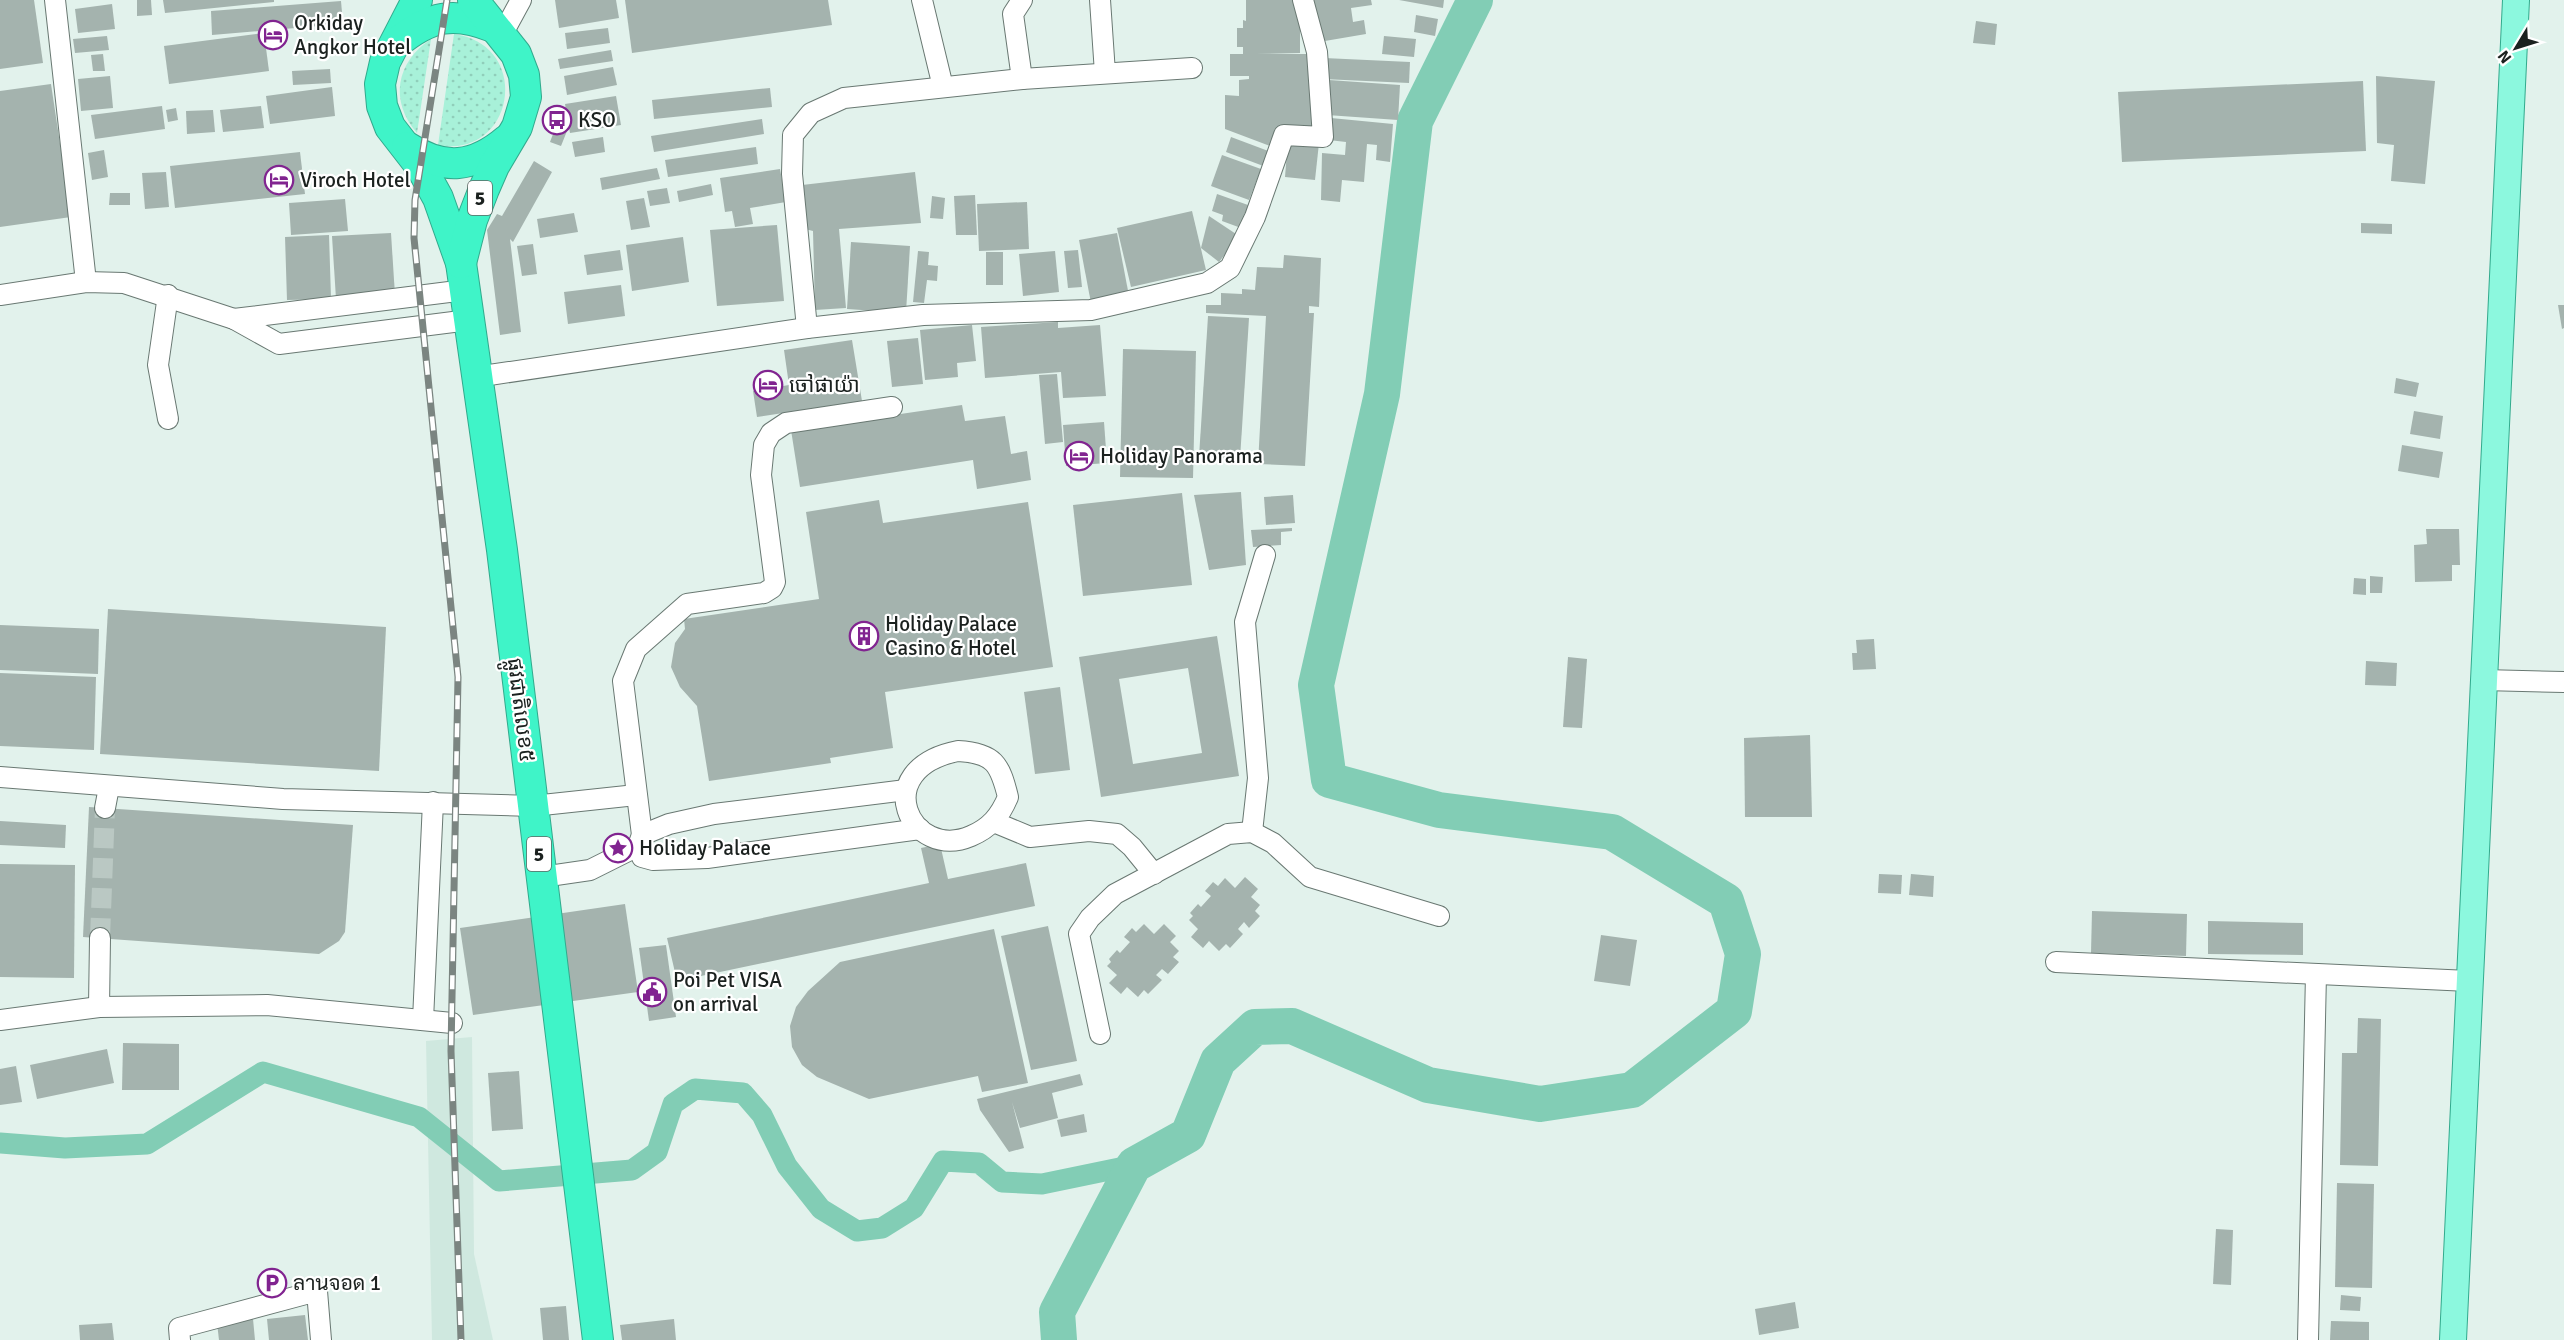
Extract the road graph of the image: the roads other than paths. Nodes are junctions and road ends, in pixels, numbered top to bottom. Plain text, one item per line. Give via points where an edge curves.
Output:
1 (55, 0) edge
2 (417, 0) edge
3 (473, 0) edge
4 (521, 0) edge
5 (922, 0) edge
6 (1022, 0) edge
7 (1101, 0) edge
8 (1303, 0) edge
9 (2516, 0) edge
10 (497, 31) junction
11 (398, 42) junction
12 (1192, 68) dead end
13 (1105, 73) junction
14 (1022, 79) junction
15 (943, 87) junction
16 (509, 138) junction
17 (404, 144) junction
18 (463, 276) junction
19 (86, 282) junction
20 (0, 295) edge
21 (168, 295) junction
22 (234, 319) junction
23 (469, 320) junction
24 (807, 328) junction
25 (476, 377) junction
26 (892, 407) dead end
27 (168, 419) dead end
28 (1265, 555) dead end
29 (2483, 680) junction
30 (2564, 682) edge
31 (0, 777) edge
32 (109, 787) junction
33 (906, 790) junction
34 (636, 795) junction
35 (433, 802) junction
36 (533, 806) junction
37 (105, 808) tunnel mouth
38 (994, 822) junction
39 (920, 829) junction
40 (1252, 832) junction
41 (640, 841) junction
42 (1154, 874) junction
43 (542, 877) junction
44 (1439, 916) dead end
45 (100, 938) tunnel mouth
46 (2056, 962) dead end
47 (2316, 974) junction
48 (2469, 981) junction
49 (99, 1007) junction
50 (0, 1020) edge
51 (423, 1020) junction
52 (452, 1023) dead end
53 (1100, 1034) dead end
54 (180, 1340) edge
55 (321, 1340) edge
56 (598, 1340) edge
57 (2308, 1340) edge
58 (2453, 1340) edge

1 - 19 street
2 - 11 highway, ផ្លូវជាតិលេខ៥ / 5
3 - 10 highway, ផ្លូវជាតិលេខ៥ / 5
4 - 10 street
5 - 15 street
6 - 14 street via 1013,14
7 - 13 street
8 - 24 street via 1317,52 1323,137 1284,135 1255,217 1230,268 1207,283 1091,310 923,315
9 - 29 main road
10 - 11 highway, ផ្លូវជាតិលេខ៥ via 475,20 444,18 416,27
10 - 16 highway, ផ្លូវជាតិលេខ៥ / 5 via 516,54 525,86 524,113
11 - 17 highway, ផ្លូវជាតិលេខ៥ / 5 via 386,62 380,84 382,106 390,127
12 - 13 street
13 - 14 street
14 - 15 street
15 - 24 street via 844,98 811,113 793,135 792,174
16 - 17 highway, ផ្លូវជាតិលេខ៥ via 492,153 470,162 446,164 422,157
16 - 18 highway, ផ្លូវជាតិលេខ៥ / 5 via 472,220
17 - 18 highway, ផ្លូវជាតិលេខ៥ / 5 via 438,198
18 - 22 street
18 - 23 highway, ផ្លូវជាតិលេខ៥ / 5
19 - 20 street
19 - 21 street via 124,283
21 - 22 street
21 - 27 street via 158,365
22 - 23 street via 279,344
23 - 25 highway, ផ្លូវជាតិលេខ៥ / 5
24 - 25 street
25 - 36 highway, ផ្លូវជាតិលេខ៥ / 5
26 - 34 street via 786,423 771,433 764,445 761,475 775,582 764,593 687,604 636,649 623,681
28 - 40 street via 1245,622 1258,778
29 - 30 street
29 - 48 main road
31 - 32 street
32 - 35 street via 283,799
32 - 37 street
33 - 38 street via 927,762 942,754 958,751 987,756 998,765 1008,797
33 - 39 street via 905,803
33 - 41 street via 714,814 669,824
34 - 36 street
34 - 41 street
35 - 36 street
35 - 51 street
36 - 43 highway, ផ្លូវជាតិលេខ៥ / 5
38 - 39 street via 954,842
38 - 42 street via 1030,837 1089,831 1117,834
39 - 41 street via 707,858 653,860 642,857
40 - 42 street via 1228,834
40 - 44 street via 1273,843 1310,878
41 - 43 street via 590,870
42 - 53 street via 1115,894 1079,934
43 - 56 highway, ផ្លូវជាតិលេខ៥ / 5
45 - 49 street
46 - 47 street
47 - 48 street
47 - 57 street
48 - 58 main road
49 - 50 street
49 - 51 street via 267,1005
51 - 52 street
54 - 55 street via 179,1328 317,1291

